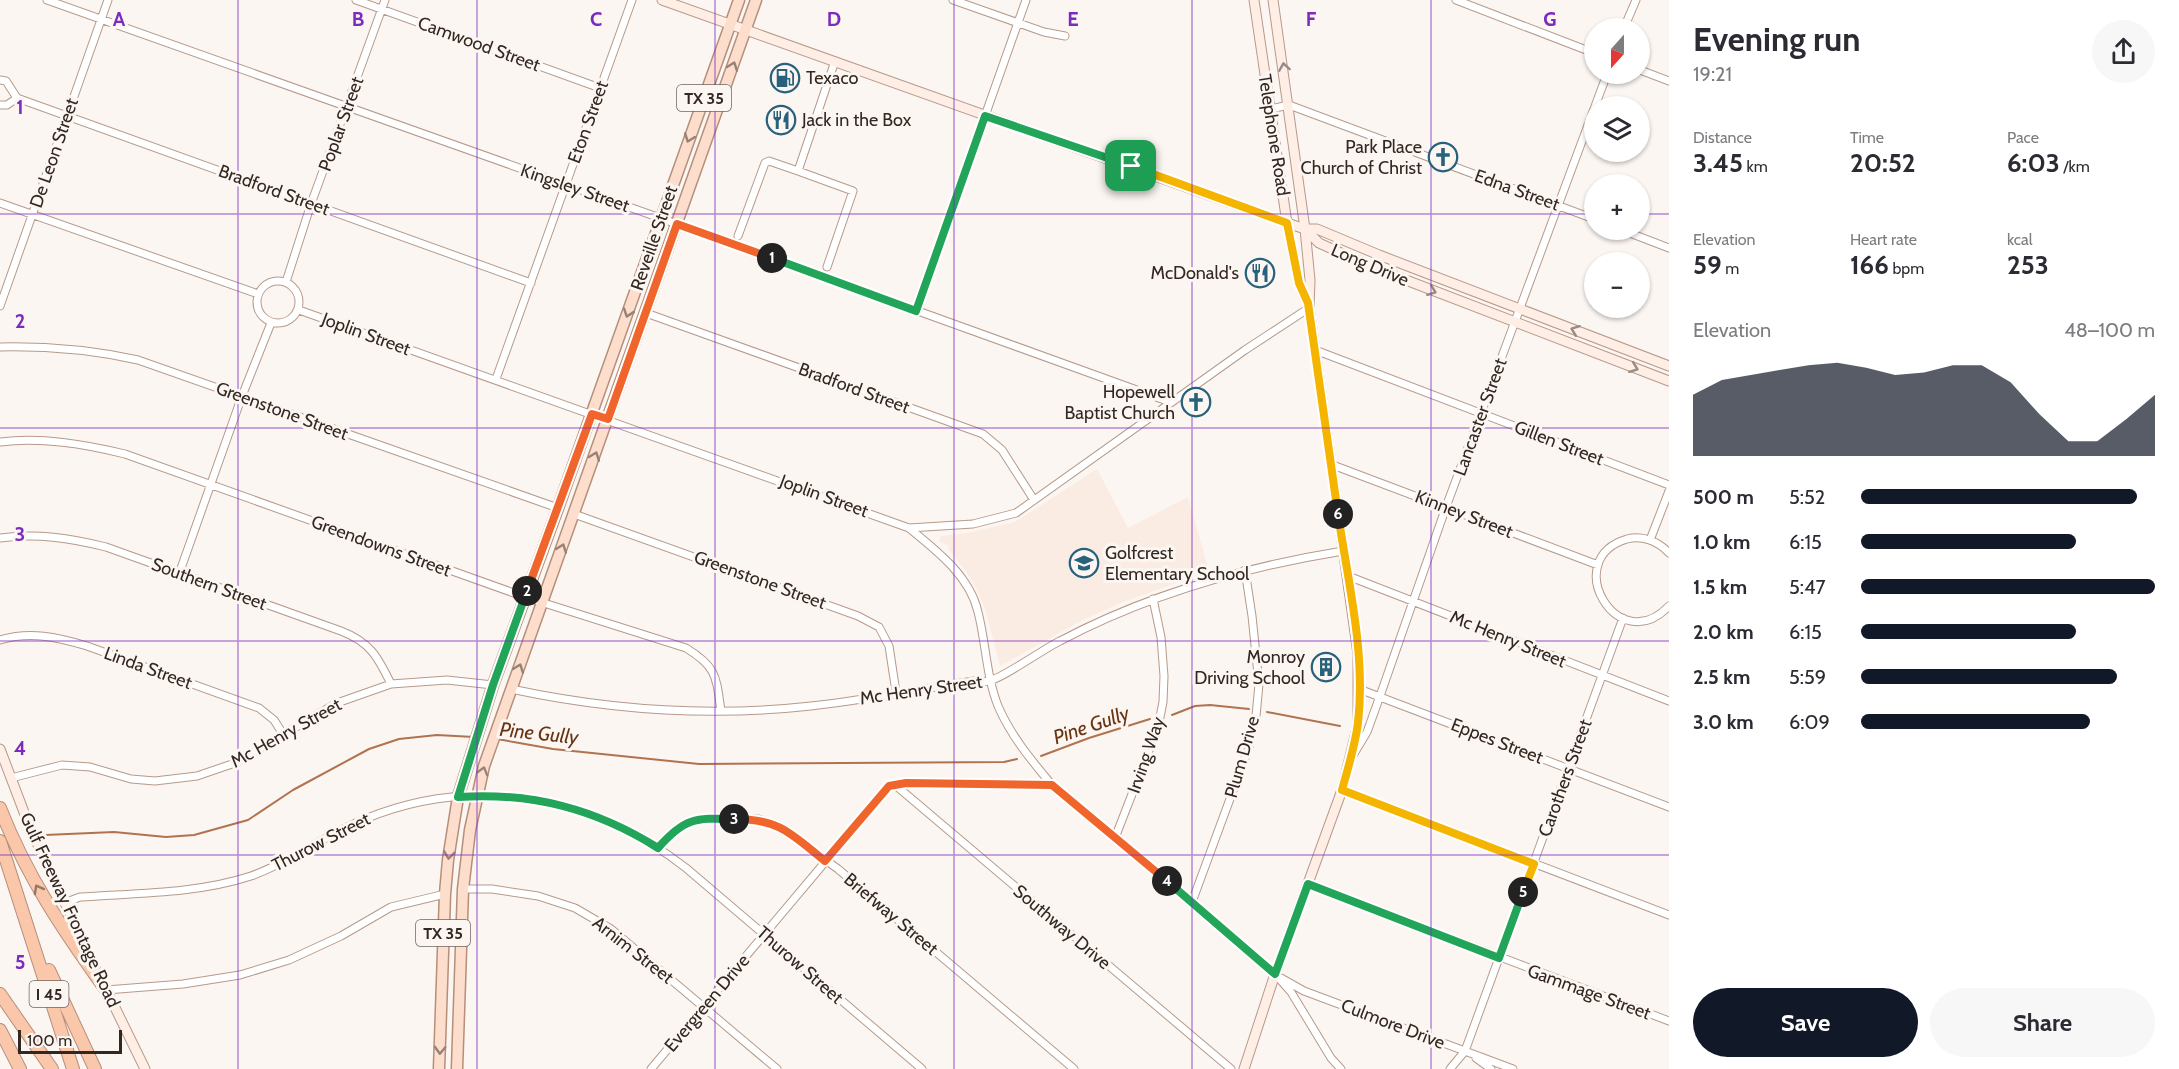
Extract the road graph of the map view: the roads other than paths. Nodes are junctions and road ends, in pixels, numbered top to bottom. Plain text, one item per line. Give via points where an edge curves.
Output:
1 (46, 0) edge
2 (108, 0) edge
3 (356, 0) edge
4 (385, 0) edge
5 (632, 0) edge
6 (662, 0) edge
7 (739, 0) edge
8 (756, 0) edge
9 (953, 0) edge
10 (1026, 0) edge
11 (1254, 0) edge
12 (1273, 0) edge
13 (1456, 0) edge
14 (1636, 0) edge
15 (382, 9) junction
16 (1628, 18) edge
17 (101, 19) junction
18 (1017, 22) junction
19 (1277, 23) junction
20 (731, 24) junction
21 (1258, 26) junction
22 (746, 29) junction
23 (1065, 36) dead end
24 (1584, 49) edge
25 (835, 61) junction
26 (1650, 74) edge
27 (0, 80) edge
28 (1669, 81) edge
29 (1603, 84) edge
30 (600, 88) junction
31 (17, 98) junction
32 (0, 105) edge
33 (1289, 105) junction
34 (347, 106) junction
35 (1270, 110) junction
36 (67, 116) junction
37 (985, 116) junction
38 (798, 171) junction
39 (566, 184) junction
40 (0, 202) edge
41 (311, 204) junction
42 (1558, 205) junction
43 (33, 215) junction
44 (1584, 215) edge
45 (660, 218) junction
46 (1287, 223) junction
47 (677, 224) junction
48 (1305, 229) junction
49 (738, 236) dead end
50 (1648, 240) edge
51 (1669, 248) edge
52 (826, 267) dead end
53 (1416, 269) junction
54 (286, 282) junction
55 (1410, 282) junction
56 (531, 283) junction
57 (258, 294) junction
58 (1308, 305) junction
59 (0, 306) edge
60 (1519, 309) junction
61 (299, 310) junction
62 (916, 311) junction
63 (646, 313) junction
64 (1515, 322) junction
65 (271, 323) junction
66 (1615, 345) junction
67 (0, 347) edge
68 (1315, 350) junction
69 (1610, 358) junction
70 (1669, 366) edge
71 (496, 380) junction
72 (1669, 381) edge
73 (242, 396) junction
74 (1170, 402) junction
75 (1482, 413) junction
76 (592, 414) junction
77 (608, 419) junction
78 (0, 442) edge
79 (1330, 464) junction
80 (211, 485) junction
81 (1669, 485) edge
82 (1669, 491) edge
83 (1034, 500) junction
84 (1446, 507) junction
85 (558, 508) junction
86 (574, 514) junction
87 (909, 528) junction
88 (0, 538) edge
89 (1650, 540) junction
90 (1343, 551) junction
91 (1669, 553) edge
92 (1598, 565) junction
93 (1245, 570) junction
94 (179, 574) junction
95 (1348, 576) junction
96 (525, 597) junction
97 (1153, 598) junction
98 (1412, 601) junction
99 (543, 603) junction
100 (1669, 606) edge
101 (1623, 618) junction
102 (0, 640) edge
103 (1602, 676) junction
104 (990, 682) junction
105 (392, 684) junction
106 (493, 685) junction
107 (511, 689) junction
108 (1359, 689) junction
109 (896, 693) junction
110 (1380, 696) junction
111 (1669, 701) edge
112 (721, 711) junction
113 (283, 734) junction
114 (0, 749) edge
115 (1350, 760) junction
116 (1569, 768) junction
117 (11, 778) junction
118 (894, 784) junction
119 (1052, 785) junction
120 (1342, 790) junction
121 (477, 796) junction
122 (458, 797) junction
123 (1669, 807) edge
124 (0, 808) edge
125 (1115, 838) junction
126 (0, 841) edge
127 (658, 848) junction
128 (825, 861) junction
129 (1534, 864) junction
130 (1308, 884) junction
131 (463, 889) junction
132 (445, 894) junction
133 (1192, 902) junction
134 (64, 903) junction
135 (1669, 915) edge
136 (26, 920) junction
137 (764, 934) junction
138 (1499, 958) junction
139 (1275, 974) junction
140 (460, 984) junction
141 (442, 988) junction
142 (106, 990) junction
143 (0, 994) edge
144 (704, 1006) junction
145 (1669, 1021) edge
146 (0, 1030) edge
147 (1465, 1051) junction
148 (20, 1069) edge
149 (52, 1069) edge
150 (73, 1069) edge
151 (95, 1069) edge
152 (145, 1069) edge
153 (439, 1069) edge
154 (456, 1069) edge
155 (651, 1069) edge
156 (777, 1069) edge
157 (922, 1069) edge
158 (1074, 1069) edge
159 (1231, 1069) edge
160 (1244, 1069) edge
161 (1341, 1069) edge
162 (1450, 1069) edge
163 (1491, 1069) edge
164 (1513, 1069) edge

1 - 17 street, Kingsley Street
2 - 17 street, De Leon Street
3 - 15 street, Camwood Street
4 - 15 street, Poplar Street
5 - 30 street, Eton Street
6 - 20 main road
7 - 20 main road, Reveille Street / TX 35
8 - 22 main road, Reveille Street / TX 35
9 - 18 street
10 - 18 street
11 - 21 main road, Telephone Road
12 - 19 main road, Telephone Road
13 - 24 street
14 - 16 street
15 - 30 street, Camwood Street
15 - 34 street, Poplar Street
17 - 34 street, Kingsley Street
17 - 36 street, De Leon Street
18 - 23 street
18 - 37 street
19 - 21 main road
33 -> 19 main road, Telephone Road
20 - 22 main road
20 -> 45 main road, Reveille Street / TX 35
21 - 35 main road, Telephone Road
22 - 25 main road
47 -> 22 main road, Reveille Street / TX 35
25 - 37 main road
25 - 38 street
26 - 28 street
27 - 31 street via 6,81
29 - 42 street, Lancaster Street
30 - 39 street, Eton Street
31 - 32 street
31 - 36 street, Bradford Street
33 - 35 street
33 - 42 street, Edna Street
33 - 48 main road, Telephone Road
34 - 39 street, Kingsley Street
34 - 41 street, Poplar Street
35 - 46 main road, Telephone Road
36 - 41 street, Bradford Street
36 - 43 street, De Leon Street
37 - 46 main road
37 - 62 street
38 - 49 street via 765,163
38 - 52 street via 853,191
39 - 45 street, Kingsley Street
39 - 56 street, Eton Street
40 - 43 street
41 - 54 street, Poplar Street
41 - 56 street, Bradford Street
42 - 44 street, Edna Street
42 - 60 street, Lancaster Street
43 - 57 street
43 - 59 street, De Leon Street
45 - 47 street, Kingsley Street
45 -> 76 main road, Reveille Street / TX 35
46 - 48 main road
46 - 58 main road, Telephone Road via 1299,283
47 - 62 street, Kingsley Street
47 - 63 main road, Reveille Street / TX 35
48 - 53 main road, Long Drive via 1317,229
48 - 55 main road, Long Drive via 1319,243
48 - 58 main road, Telephone Road
50 - 51 street
53 - 55 main road
53 - 60 main road, Long Drive
54 - 57 street via 264,285
54 - 61 street via 296,289
55 -> 64 main road, Long Drive
56 - 71 street, Eton Street
57 - 65 street via 261,316
58 - 68 main road, Telephone Road
58 - 74 street, Joplin Street
60 - 64 street, Lancaster Street
66 -> 60 main road, Long Drive
61 - 65 street via 292,320
61 - 71 street, Joplin Street
62 - 74 street, Kingsley Street
63 - 77 main road, Reveille Street / TX 35
63 - 83 street, Bradford Street via 983,434 1002,450
64 - 69 main road, Long Drive
64 - 75 street, Lancaster Street
65 - 73 street
66 - 69 main road
66 - 70 main road, Long Drive
67 - 73 street, Greenstone Street via 41,346 106,353 168,369
68 - 75 street, Gillen Street
68 - 79 main road, Telephone Road
69 -> 72 main road, Long Drive
71 - 76 street, Joplin Street
73 - 80 street
73 - 85 street, Greenstone Street
74 - 83 street, Joplin Street
75 - 81 street, Gillen Street
75 - 84 street, Lancaster Street
76 - 77 street, Joplin Street
76 - 85 main road, Reveille Street / TX 35
86 -> 77 main road, Reveille Street / TX 35
77 - 87 street, Joplin Street
78 - 80 street, Greendowns Street via 95,447
79 - 84 street, Kinney Street
79 - 90 main road, Telephone Road
80 - 94 street
80 - 96 street, Greendowns Street
82 - 89 street
83 - 87 street, Joplin Street via 1016,513 974,524
84 - 92 street, Kinney Street
84 - 98 street, Lancaster Street
85 - 96 main road, Reveille Street / TX 35
99 -> 86 main road, Reveille Street / TX 35
86 - 109 street, Greenstone Street via 879,627 889,646
87 - 104 street via 943,556 965,584 978,609
88 - 94 street, Southern Street via 66,537
89 - 91 street
89 - 92 street via 1631,538 1619,542
90 - 93 street, Mc Henry Street
90 - 95 main road, Telephone Road
92 - 101 street via 1596,584 1600,597 1607,608
93 - 97 street, Mc Henry Street
93 - 133 street, Plum Drive via 1259,684 1256,717 1248,750
94 - 105 street, Southern Street via 356,637 379,659
95 - 98 street, Mc Henry Street
95 - 108 main road, Telephone Road
96 - 99 street, Greendowns Street
96 - 106 main road, Reveille Street / TX 35
97 - 104 street, Mc Henry Street via 1057,642
97 - 125 street, Irving Way via 1161,637 1163,702 1158,727
98 - 103 street, Mc Henry Street
98 - 110 street, Lancaster Street
107 -> 99 main road, Reveille Street / TX 35
99 - 112 street, Greendowns Street via 686,648 705,660 716,677
100 - 101 street via 1648,620
101 - 103 street, Carothers Street
102 - 113 street, Linda Street via 27,634 87,646 259,708
103 - 111 street, Mc Henry Street
103 - 116 street, Carothers Street
104 - 109 street, Mc Henry Street
104 - 119 street via 1010,731
105 - 106 street, Mc Henry Street via 447,680
105 - 113 street, Mc Henry Street via 337,703
106 - 122 main road, Reveille Street / TX 35
107 - 112 street, Mc Henry Street via 624,707
121 -> 107 main road, Reveille Street / TX 35
108 - 110 street, Eppes Street
108 - 115 main road, Telephone Road via 1358,723
109 - 112 street, Mc Henry Street via 811,706
110 - 115 street, Lancaster Street via 1367,732
110 - 116 street, Eppes Street
113 - 117 street, Mc Henry Street via 235,763 197,776 155,781 131,779 68,765
114 - 117 main road, Gulf Freeway Frontage Road
115 - 120 main road, Telephone Road
116 - 123 street, Eppes Street
116 - 129 street, Carothers Street
117 - 134 main road, Gulf Freeway Frontage Road
118 - 119 street
118 - 128 street, Evergreen Drive via 884,789
118 - 159 street, Southway Drive
119 - 125 street
120 - 129 street
120 - 130 main road, Telephone Road
121 - 122 street, Thurow Street
121 - 127 street, Thurow Street via 521,798 579,810 616,824
121 - 131 main road, Reveille Street / TX 35
122 -> 132 main road, Reveille Street / TX 35
122 - 134 street, Thurow Street via 384,811 341,829 270,869 238,880 192,889 80,897
142 -> 124 highway via 40,894
125 - 133 street
126 - 136 highway, I 45
127 - 128 street, Briefway Street via 676,829 694,820 758,819 784,829
127 - 137 street, Thurow Street
128 - 137 street, Evergreen Drive
128 - 158 street, Briefway Street
129 - 135 street
129 - 138 street, Carothers Street
130 - 138 street, Gammage Street
130 - 139 main road, Telephone Road
131 - 140 main road, Reveille Street / TX 35
131 - 144 street, Arnim Street via 538,896 574,908 611,929
132 - 141 main road, Reveille Street / TX 35
132 - 142 street via 392,907 290,960 240,975
133 - 139 street
134 - 142 main road, Gulf Freeway Frontage Road
136 - 150 highway, I 45
136 - 151 highway
137 - 144 street, Evergreen Drive
137 - 157 street, Thurow Street
138 - 145 street, Gammage Street
138 - 147 street, Carothers Street
139 - 147 street, Culmore Drive via 1304,990
139 - 160 main road, Telephone Road
139 - 161 street
140 - 141 main road
140 - 154 main road, Reveille Street / TX 35
141 -> 153 main road, Reveille Street / TX 35
142 - 152 main road, Gulf Freeway Frontage Road
143 - 149 highway, I 45
144 - 155 street, Evergreen Drive
144 - 156 street, Arnim Street
146 - 148 highway
147 - 162 street, Carothers Street
147 - 163 street
147 - 164 street, Culmore Drive

